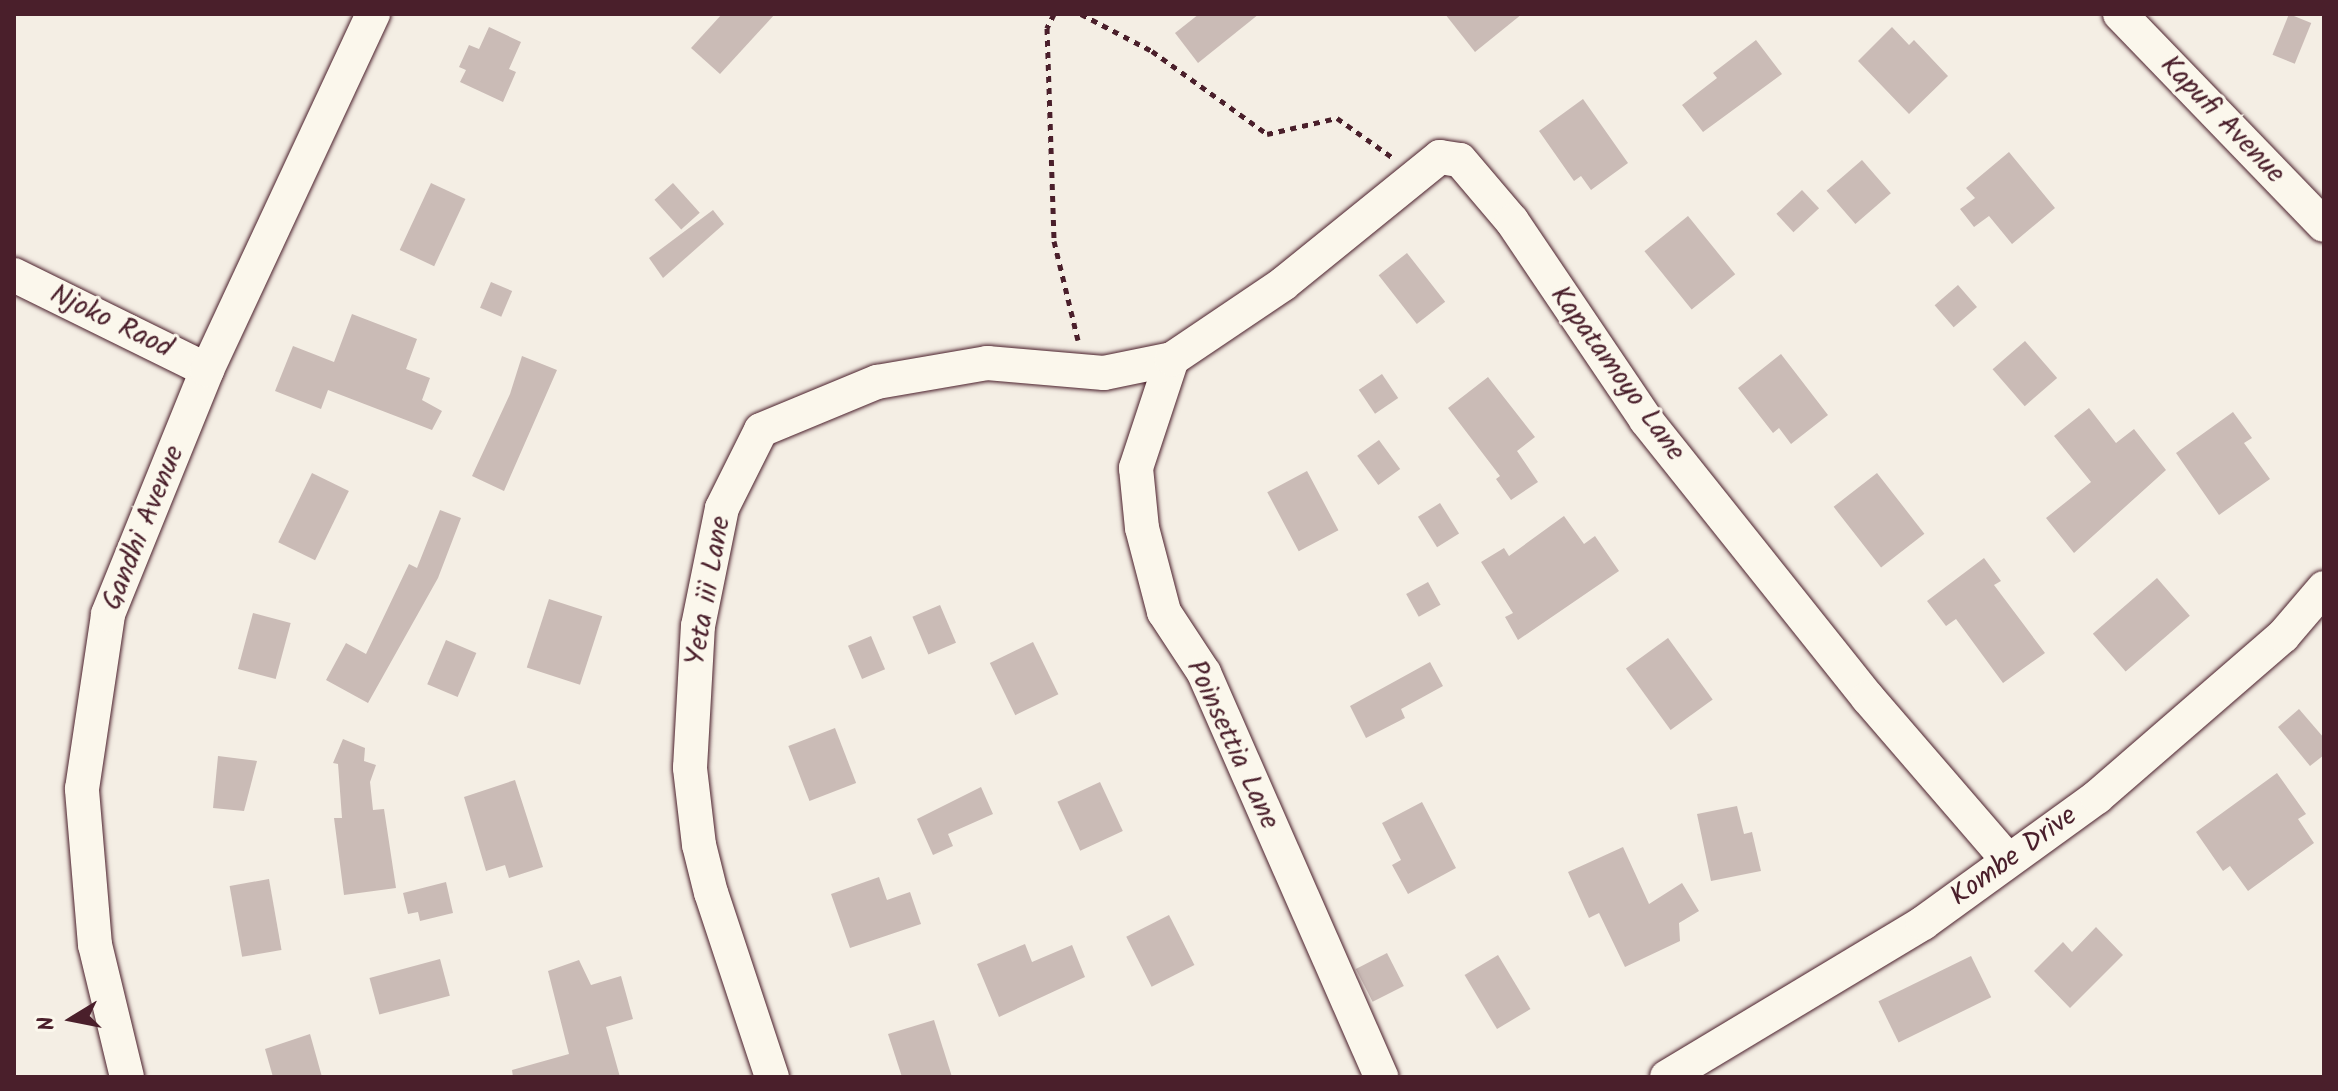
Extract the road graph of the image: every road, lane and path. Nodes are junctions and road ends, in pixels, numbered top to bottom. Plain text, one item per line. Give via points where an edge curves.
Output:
1 (373, 14) edge
2 (1054, 14) edge
3 (1081, 14) edge
4 (2120, 14) edge
5 (1412, 178) junction
6 (2324, 225) edge
7 (14, 275) edge
8 (1172, 359) junction
9 (207, 370) junction
10 (1085, 371) junction
11 (2324, 588) edge
12 (2007, 859) junction
13 (127, 1077) edge
14 (772, 1077) edge
15 (1381, 1077) edge
16 (1667, 1077) edge

1 - 9 street, Gandhi Avenue
2 - 10 path via 1047,28 1054,241
3 - 5 path via 1152,51 1267,134 1337,118 1387,152
4 - 6 street, Kapufi Avenue
5 - 8 street, Kapatamoyo Lane via 1317,259
5 - 12 street, Kapatamoyo Lane via 1440,157 1460,160 1512,221 1646,420 1868,698
7 - 9 street, Njoko Raod
8 - 10 street, Yeta iii Lane via 1104,373
8 - 15 street, Poinsettia Lane via 1136,468 1142,528 1164,612 1204,673
9 - 13 street, Gandhi Avenue via 108,614 82,789 95,945
10 - 14 street, Yeta iii Lane via 987,363 877,382 761,430 722,508 698,626 690,768 711,893
11 - 12 street, Kombe Drive via 2283,636 2097,797
12 - 16 street, Kombe Drive via 1923,923

